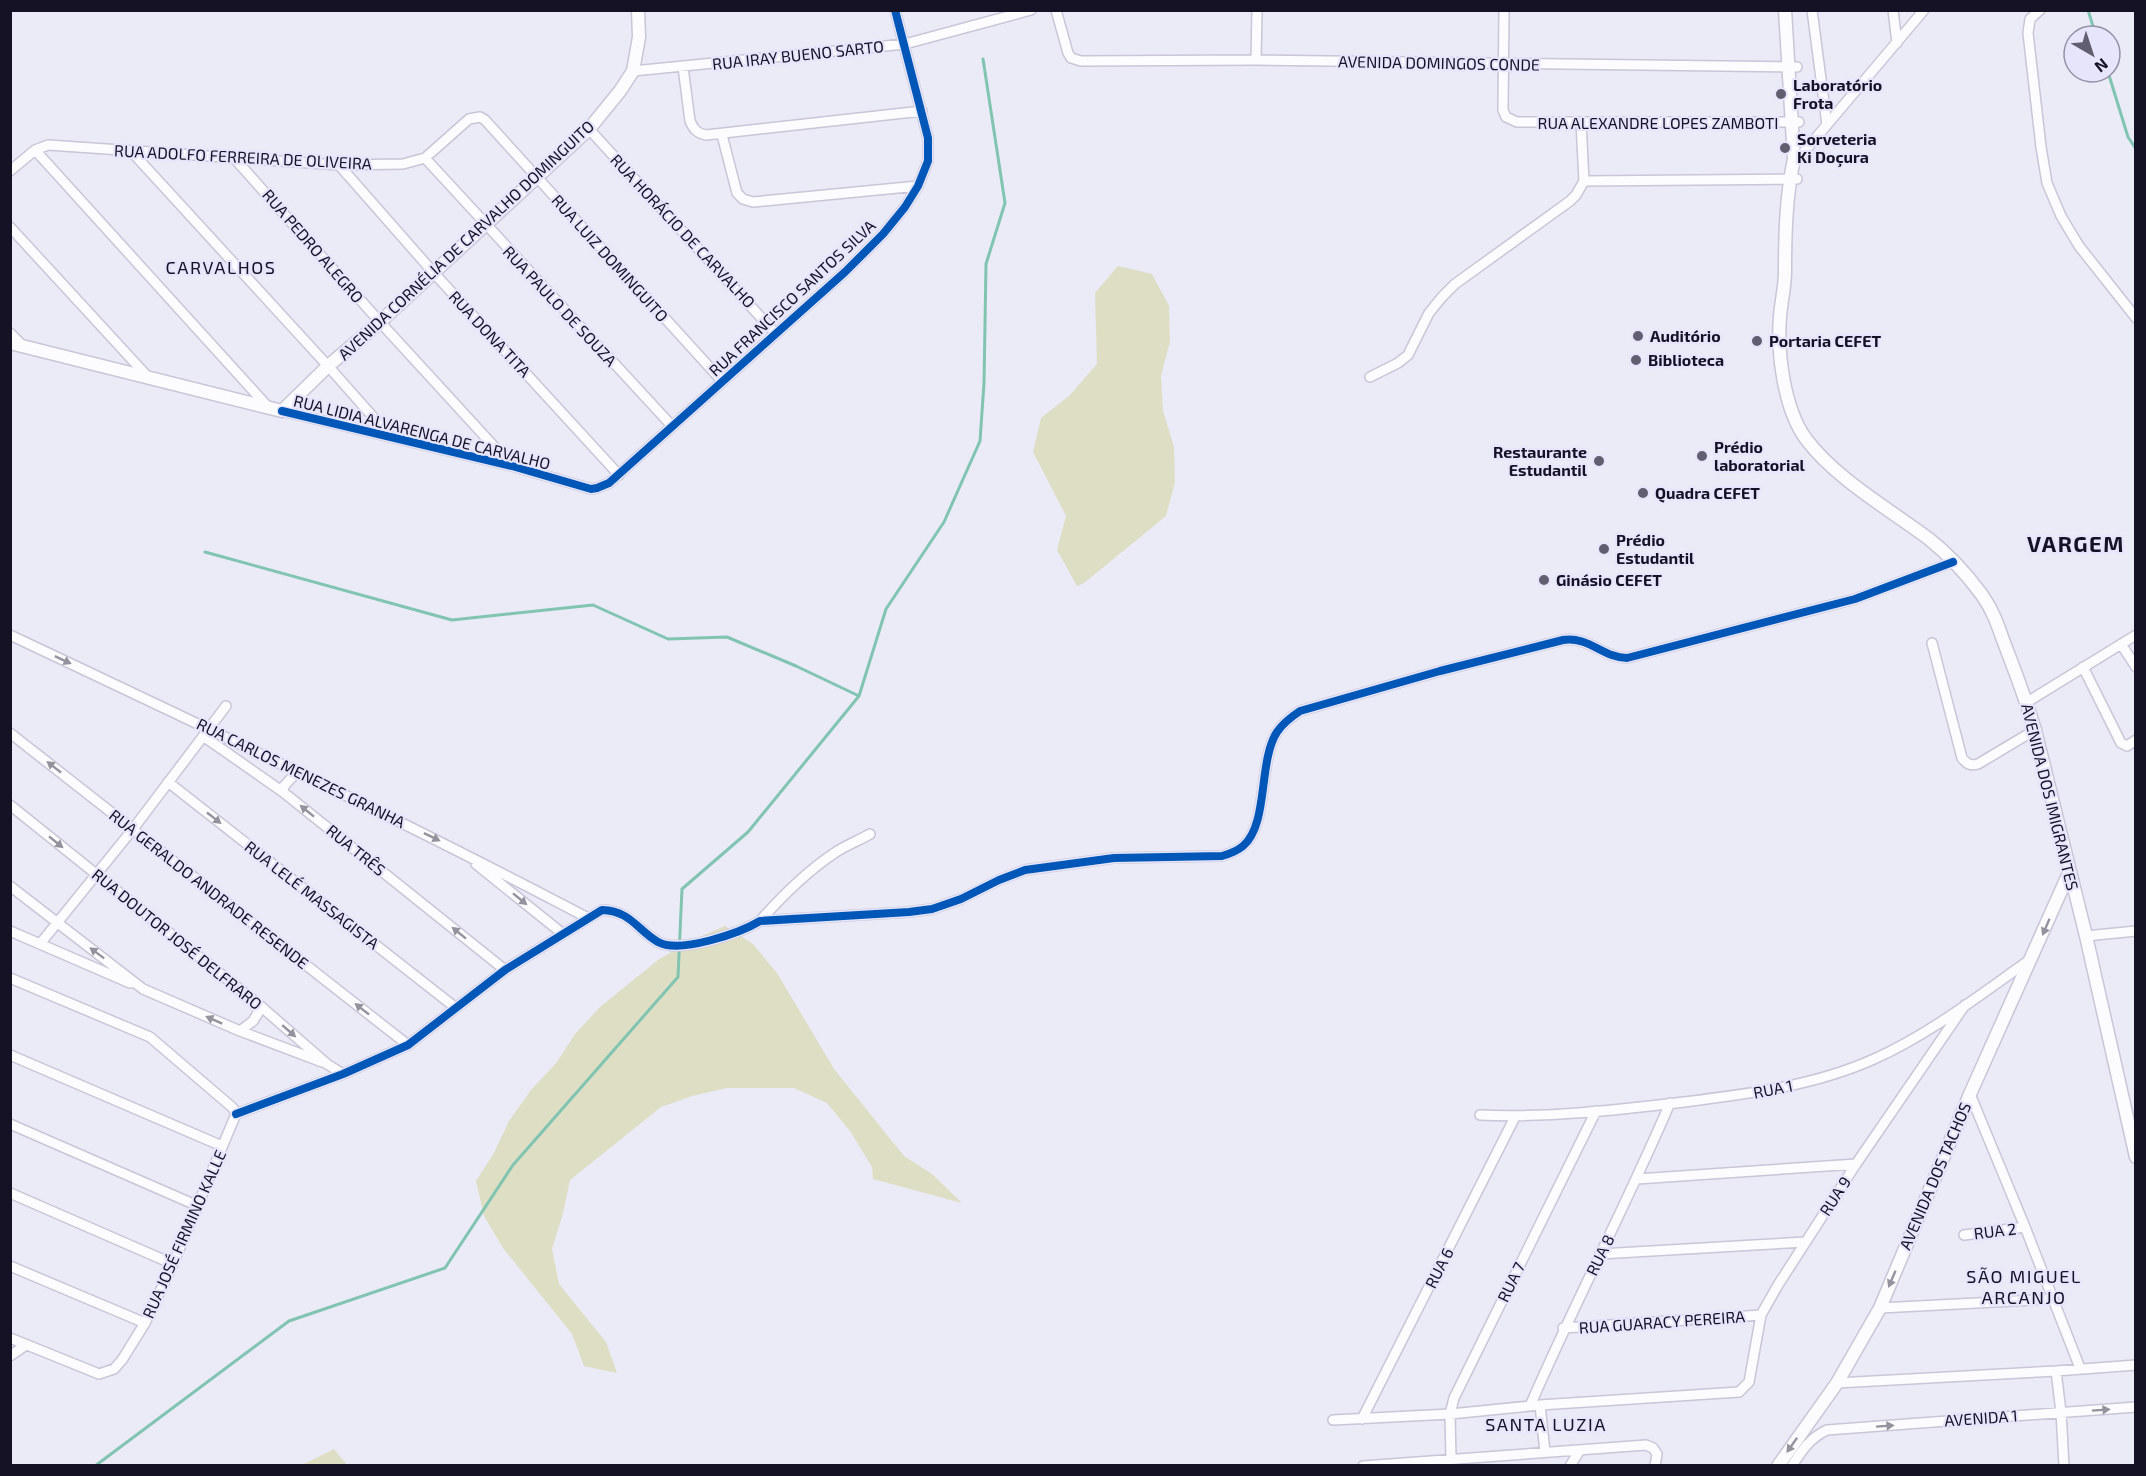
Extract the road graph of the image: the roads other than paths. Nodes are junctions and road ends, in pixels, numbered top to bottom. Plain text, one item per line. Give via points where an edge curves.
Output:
1 (638, 10) edge
2 (895, 10) edge
3 (1030, 10) edge
4 (1056, 10) edge
5 (1257, 10) edge
6 (1504, 10) edge
7 (1785, 10) edge
8 (1792, 10) edge
9 (1812, 10) edge
10 (1893, 10) edge
11 (1924, 10) edge
12 (2033, 12) edge
13 (1897, 43) junction
14 (904, 44) junction
15 (1256, 60) junction
16 (1504, 64) junction
17 (683, 67) junction
18 (1793, 67) junction
19 (633, 71) junction
20 (922, 111) junction
21 (469, 119) joint
22 (1796, 122) junction
23 (1581, 123) junction
24 (1827, 125) junction
25 (589, 129) junction
26 (722, 135) junction
27 (35, 150) junction
28 (131, 151) junction
29 (425, 158) junction
30 (235, 159) junction
31 (1796, 159) junction
32 (339, 165) junction
33 (10, 171) edge
34 (536, 176) junction
35 (1793, 179) junction
36 (1584, 181) junction
37 (918, 186) junction
38 (485, 225) junction
39 (10, 227) edge
40 (433, 272) junction
41 (2136, 318) edge
42 (380, 322) junction
43 (10, 333) edge
44 (776, 334) junction
45 (16, 345) edge
46 (328, 366) junction
47 (1370, 376) dead end
48 (148, 377) junction
49 (722, 381) junction
50 (291, 402) joint
51 (268, 407) junction
52 (282, 411) junction
53 (672, 426) junction
54 (389, 435) junction
55 (512, 466) junction
56 (619, 475) junction
57 (591, 489) joint
58 (1953, 562) junction
59 (10, 635) edge
60 (2136, 635) edge
61 (1932, 643) dead end
62 (2121, 644) junction
63 (2136, 667) edge
64 (2083, 668) junction
65 (2027, 702) junction
66 (226, 706) dead end
67 (2035, 730) junction
68 (206, 732) junction
69 (10, 733) edge
70 (2136, 740) edge
71 (297, 772) junction
72 (168, 782) junction
73 (283, 792) junction
74 (10, 805) edge
75 (133, 829) junction
76 (870, 834) dead end
77 (458, 850) junction
78 (2069, 873) junction
79 (97, 874) junction
80 (10, 886) edge
81 (588, 918) junction
82 (760, 921) junction
83 (56, 922) junction
84 (10, 931) edge
85 (2136, 931) edge
86 (563, 934) junction
87 (2086, 936) junction
88 (40, 944) junction
89 (2033, 957) junction
90 (505, 970) junction
91 (10, 978) edge
92 (143, 989) junction
93 (257, 1003) junction
94 (1965, 1005) junction
95 (456, 1008) junction
96 (240, 1031) junction
97 (408, 1045) junction
98 (10, 1054) edge
99 (327, 1064) junction
100 (343, 1074) junction
101 (1970, 1094) junction
102 (1670, 1103) junction
103 (1596, 1111) junction
104 (236, 1114) junction
105 (1480, 1115) dead end
106 (1515, 1117) junction
107 (10, 1124) edge
108 (222, 1146) junction
109 (2136, 1157) edge
110 (1856, 1164) junction
111 (1637, 1179) junction
112 (10, 1193) edge
113 (198, 1206) junction
114 (2025, 1227) junction
115 (1965, 1235) dead end
116 (1805, 1242) junction
117 (1600, 1254) junction
118 (173, 1264) junction
119 (10, 1266) edge
120 (2053, 1299) junction
121 (1880, 1308) junction
122 (1761, 1315) junction
123 (145, 1323) junction
124 (1563, 1328) junction
125 (10, 1338) edge
126 (26, 1345) junction
127 (10, 1356) edge
128 (2136, 1365) edge
129 (2080, 1368) junction
130 (2056, 1371) junction
131 (1836, 1383) junction
132 (1535, 1406) junction
133 (2136, 1407) edge
134 (2061, 1412) junction
135 (1450, 1414) junction
136 (1362, 1419) junction
137 (1333, 1420) dead end
138 (1580, 1450) junction
139 (1545, 1452) junction
140 (1494, 1456) junction
141 (1451, 1459) junction
142 (1403, 1464) edge
143 (1363, 1466) edge
144 (1488, 1466) edge
145 (1570, 1466) edge
146 (1655, 1466) edge
147 (1778, 1466) edge
148 (1792, 1466) edge
149 (2064, 1466) edge

1 - 19 street via 639,37
2 - 14 street, RUA FRANCISCO SANTOS SILVA
3 - 14 street, RUA IRAY BUENO SARTO
4 - 15 street, AVENIDA DOMINGOS CONDE via 1068,53 1081,61
5 - 15 street
6 - 16 street
7 - 18 street, AVENIDA DOS IMIGRANTES
8 - 18 street, AVENIDA DOS IMIGRANTES
9 - 24 street
10 - 13 street
11 - 13 street
12 - 41 street via 2028,33 2047,183 2079,246
13 - 24 street
14 - 17 street, RUA IRAY BUENO SARTO
14 - 20 street, RUA FRANCISCO SANTOS SILVA
15 - 16 street, AVENIDA DOMINGOS CONDE
16 - 18 street, AVENIDA DOMINGOS CONDE
16 - 23 street, RUA ALEXANDRE LOPES ZAMBOTI via 1506,117 1517,122
17 - 19 street, RUA IRAY BUENO SARTO
17 - 26 street via 694,129 699,134
18 - 22 street, AVENIDA DOS IMIGRANTES
19 - 25 street, AVENIDA CORNÉLIA DE CARVALHO DOMINGUITO
20 - 26 street
20 - 37 street, RUA FRANCISCO SANTOS SILVA via 928,161
21 - 29 street, RUA ADOLFO FERREIRA DE OLIVEIRA
21 - 34 street, RUA LUIZ DOMINGUITO via 485,120
22 - 23 street, RUA ALEXANDRE LOPES ZAMBOTI
22 - 31 street, AVENIDA DOS IMIGRANTES
23 - 36 street
24 - 31 street
25 - 34 street, AVENIDA CORNÉLIA DE CARVALHO DOMINGUITO
25 - 44 street, RUA HORÁCIO DE CARVALHO
26 - 37 street via 737,193 753,202
27 - 28 street, RUA ADOLFO FERREIRA DE OLIVEIRA via 48,145
27 - 33 street
27 - 51 street
28 - 30 street, RUA ADOLFO FERREIRA DE OLIVEIRA
28 - 46 street
29 - 32 street, RUA ADOLFO FERREIRA DE OLIVEIRA via 403,164
29 - 38 street, RUA PAULO DE SOUZA
30 - 32 street, RUA ADOLFO FERREIRA DE OLIVEIRA
30 - 42 street, RUA PEDRO ALEGRO
31 - 35 street, AVENIDA DOS IMIGRANTES
32 - 40 street, RUA DONA TITA
34 - 38 street, AVENIDA CORNÉLIA DE CARVALHO DOMINGUITO
34 - 49 street, RUA LUIZ DOMINGUITO
35 - 36 street
35 - 58 street, AVENIDA DOS IMIGRANTES via 1779,319 1782,377 1791,409 1805,438 1843,475
36 - 47 street via 1570,201 1455,284 1429,313 1408,355
37 - 44 street, RUA FRANCISCO SANTOS SILVA via 883,234
38 - 40 street, AVENIDA CORNÉLIA DE CARVALHO DOMINGUITO
38 - 53 street, RUA PAULO DE SOUZA
39 - 48 street
40 - 42 street, AVENIDA CORNÉLIA DE CARVALHO DOMINGUITO
40 - 56 street, RUA DONA TITA
42 - 46 street, AVENIDA CORNÉLIA DE CARVALHO DOMINGUITO
42 - 55 street, RUA PEDRO ALEGRO
43 - 45 street
44 - 49 street, RUA FRANCISCO SANTOS SILVA
45 - 48 street, RUA LIDIA ALVARENGA DE CARVALHO
46 - 50 street, AVENIDA CORNÉLIA DE CARVALHO DOMINGUITO
46 - 54 street
48 - 51 street, RUA LIDIA ALVARENGA DE CARVALHO
49 - 53 street, RUA FRANCISCO SANTOS SILVA
50 - 52 street, RUA LIDIA ALVARENGA DE CARVALHO
51 - 52 street, RUA LIDIA ALVARENGA DE CARVALHO
52 - 54 street, RUA LIDIA ALVARENGA DE CARVALHO
53 - 56 street, RUA FRANCISCO SANTOS SILVA
54 - 55 street, RUA LIDIA ALVARENGA DE CARVALHO
55 - 57 street, RUA LIDIA ALVARENGA DE CARVALHO
56 - 57 street, RUA FRANCISCO SANTOS SILVA
58 - 65 street, AVENIDA DOS IMIGRANTES via 1982,595 1996,620
58 - 82 street via 1855,599 1627,658 1613,656 1582,640 1563,640 1300,711 1275,734 1259,814 1249,840 1222,856 1114,858 1053,866 1025,870 932,909
59 -> 68 street, RUA CARLOS MENEZES GRANHA
60 - 62 street
61 - 67 street via 1966,763 1978,764
62 - 63 street
62 - 64 street
64 - 65 street
64 - 70 street via 2121,743 2127,746
65 - 67 street, AVENIDA DOS IMIGRANTES
66 - 68 street
67 - 78 street, AVENIDA DOS IMIGRANTES
68 - 71 street, RUA CARLOS MENEZES GRANHA
68 - 72 street
68 - 73 street, RUA TRÊS
75 -> 69 street, RUA GERALDO ANDRADE RESENDE
71 - 73 street
71 -> 77 street, RUA CARLOS MENEZES GRANHA
72 - 75 street
72 -> 95 street, RUA LELÉ MASSAGISTA
90 -> 73 street, RUA TRÊS
74 -> 79 street, RUA DOUTOR JOSÉ DELFRARO
75 - 79 street
97 -> 75 street, RUA GERALDO ANDRADE RESENDE
76 - 82 street via 809,872
77 - 81 street, RUA CARLOS MENEZES GRANHA
77 -> 86 street
78 - 87 street, AVENIDA DOS IMIGRANTES
78 -> 89 street, AVENIDA DOS TACHOS
79 - 83 street
79 - 93 street, RUA DOUTOR JOSÉ DELFRARO
80 - 83 street
81 - 82 street via 608,910 626,916 658,942 672,946 743,931
81 - 86 street
83 - 88 street
92 -> 83 street
84 - 88 street
85 - 87 street
86 - 90 street
87 - 109 street, AVENIDA DOS IMIGRANTES
88 - 92 street
89 - 94 street, RUA 1
89 - 101 street, AVENIDA DOS TACHOS
90 - 95 street
91 - 104 street via 150,1037
96 -> 92 street
93 - 96 street via 258,1013
93 -> 99 street, RUA DOUTOR JOSÉ DELFRARO
94 - 102 street, RUA 1 via 1875,1059 1837,1074 1766,1091
94 - 110 street, RUA 9
95 - 97 street
96 - 99 street
97 - 100 street
98 - 108 street
99 - 100 street, RUA DOUTOR JOSÉ DELFRARO
100 - 104 street
101 - 114 street
101 -> 121 street, AVENIDA DOS TACHOS
102 - 103 street, RUA 1
102 - 111 street, RUA 8
103 - 106 street, RUA 1
103 - 135 street, RUA 7 via 1462,1381
104 - 108 street, RUA JOSÉ FIRMINO KALLE
105 - 106 street, RUA 1
106 - 136 street, RUA 6
107 - 113 street
108 - 113 street, RUA JOSÉ FIRMINO KALLE
110 - 111 street
110 - 116 street, RUA 9
111 - 117 street, RUA 8
112 - 118 street
113 - 118 street, RUA JOSÉ FIRMINO KALLE
114 - 115 street, RUA 2
114 - 120 street
116 - 117 street
116 - 122 street, RUA 9
117 - 124 street, RUA 8
118 - 123 street, RUA JOSÉ FIRMINO KALLE
119 - 123 street
120 - 121 street
120 - 129 street
121 - 131 street, AVENIDA DOS TACHOS
122 - 124 street, RUA GUARACY PEREIRA
122 - 132 street, RUA 9 via 1749,1382 1739,1392
123 - 126 street, RUA JOSÉ FIRMINO KALLE via 114,1369 99,1374
124 - 132 street, RUA 8
125 - 126 street
126 - 127 street
128 - 129 street
129 - 130 street
130 - 131 street
130 - 134 street
131 -> 147 street, AVENIDA DOS TACHOS
132 - 135 street
132 - 139 street, RUA 8
134 -> 133 street, AVENIDA 1
148 -> 134 street, AVENIDA 1 via 1805,1445 1827,1430
134 - 149 street
135 - 136 street
135 - 141 street, RUA 7
136 - 137 street
138 - 139 street
138 - 145 street
138 - 146 street via 1646,1445 1657,1454
139 - 140 street
140 - 141 street
140 - 144 street
141 - 142 street
142 - 143 street

